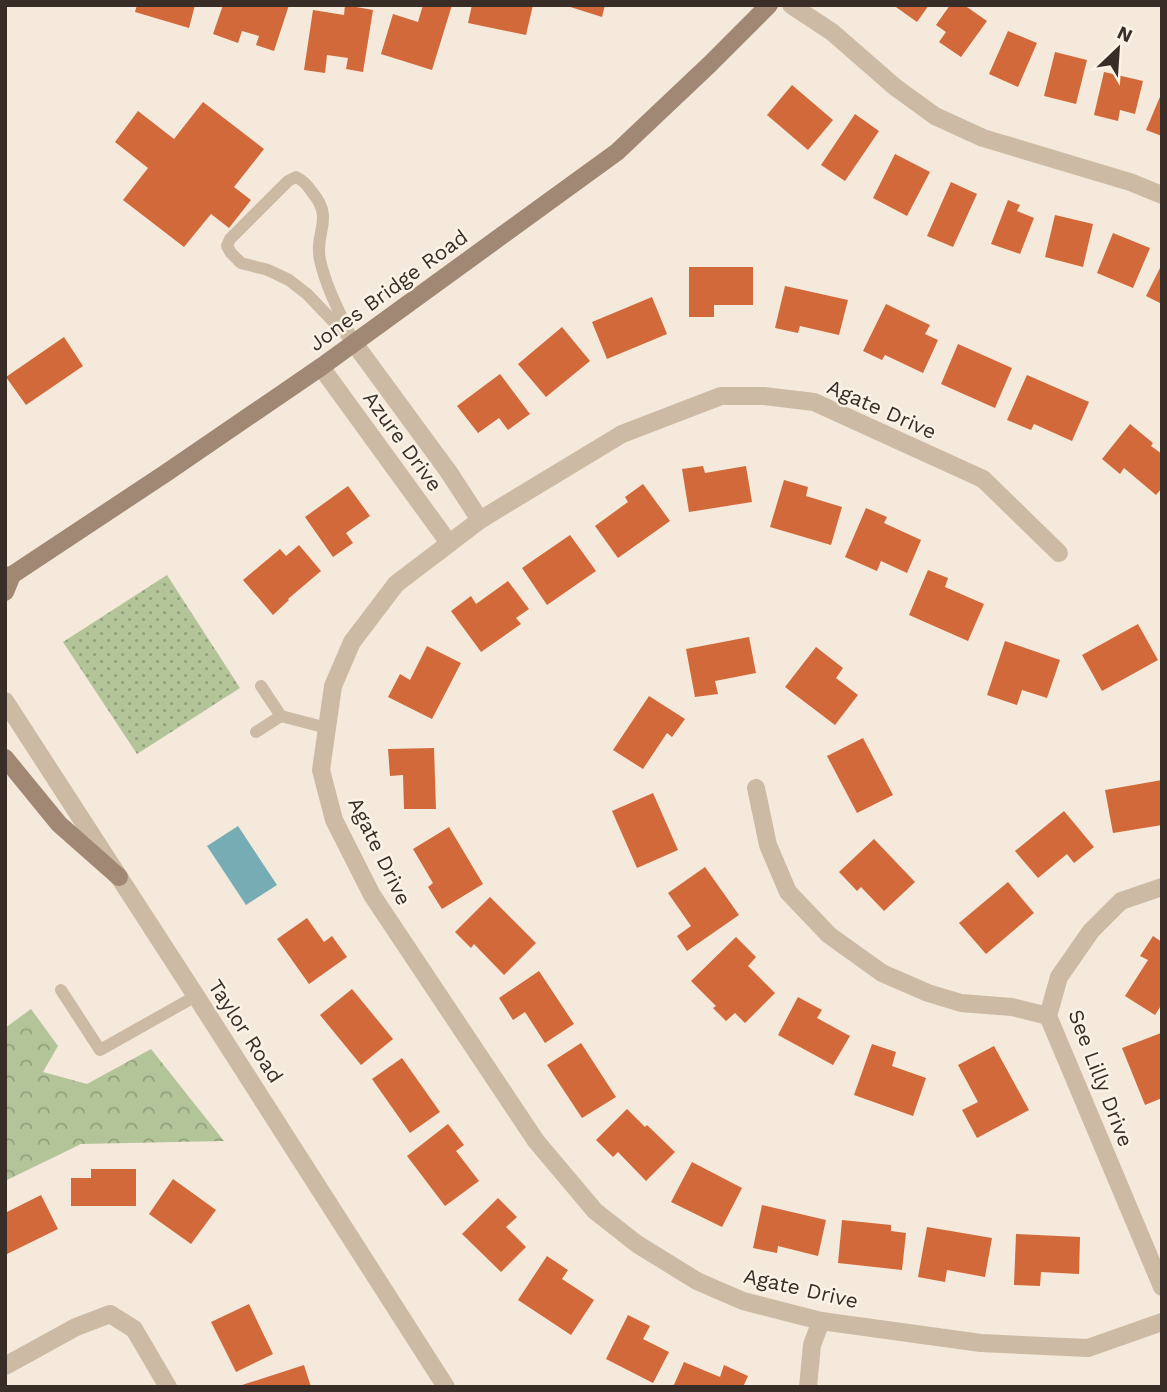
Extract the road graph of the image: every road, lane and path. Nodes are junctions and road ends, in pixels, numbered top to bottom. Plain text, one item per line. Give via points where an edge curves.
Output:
1 (769, 5) edge
2 (791, 5) edge
3 (1162, 195) edge
4 (354, 343) junction
5 (321, 367) junction
6 (480, 520) junction
7 (449, 543) junction
8 (1059, 553) dead end
9 (8, 575) edge
10 (5, 593) edge
11 (261, 685) dead end
12 (5, 701) edge
13 (281, 716) junction
14 (327, 728) junction
15 (256, 732) dead end
16 (5, 758) edge
17 (756, 788) dead end
18 (120, 877) junction
19 (1162, 887) edge
20 (61, 990) dead end
21 (196, 996) junction
22 (1048, 1016) junction
23 (1162, 1287) edge
24 (821, 1321) junction
25 (1162, 1322) edge
26 (5, 1366) edge
27 (168, 1387) edge
28 (446, 1387) edge
29 (808, 1387) edge

1 - 4 main road, Jones Bridge Road via 617,152
2 - 3 street via 832,32 895,88 935,116 983,138
4 - 4 lane via 320,259 323,209 296,177 227,246 241,263 268,270 298,287
4 - 5 main road, Jones Bridge Road
4 - 6 street, Azure Drive
5 - 7 street, Azure Drive
5 - 9 main road, Jones Bridge Road
6 - 7 street, Agate Drive
6 - 8 street, Agate Drive via 622,434 721,396 764,396 814,402 983,479
7 - 14 street, Agate Drive via 396,584 352,642 333,686
9 - 10 main road
11 - 13 lane
12 - 18 street, Taylor Road
13 - 14 lane
13 - 15 lane
14 - 24 street, Agate Drive via 321,770 334,820 372,895 536,1141 595,1211 637,1244 697,1281 743,1301
16 - 18 main road via 59,824
17 - 22 street via 768,845 788,892 830,934 882,974 928,993 961,1003 1012,1007
18 - 21 street, Taylor Road
19 - 22 street, See Lilly Drive via 1121,901 1091,931 1059,977
20 - 21 lane via 100,1050
21 - 28 street, Taylor Road
22 - 23 street, See Lilly Drive
24 - 25 street, Agate Drive via 981,1343 1088,1348
24 - 29 street via 812,1345
26 - 27 street via 76,1326 110,1314 134,1329

